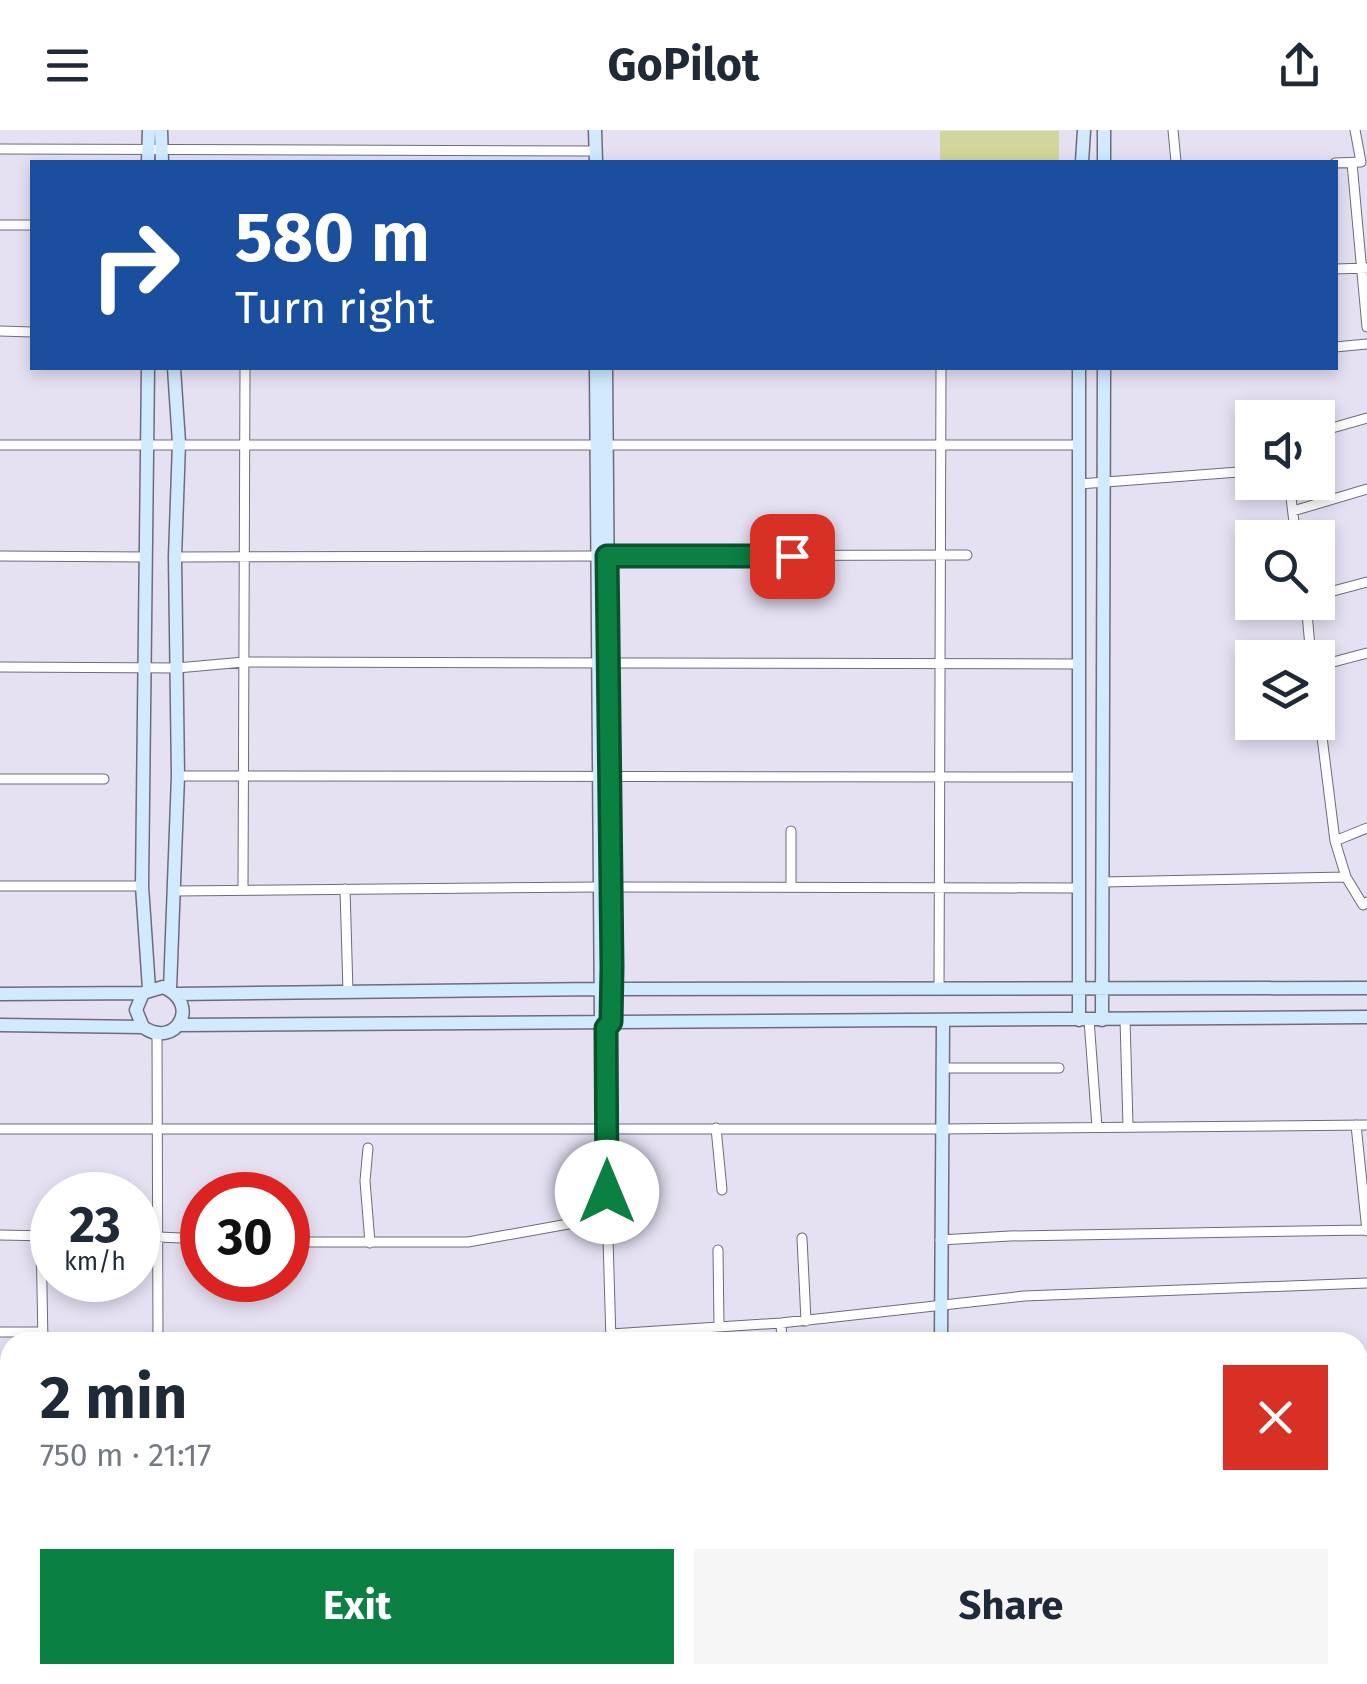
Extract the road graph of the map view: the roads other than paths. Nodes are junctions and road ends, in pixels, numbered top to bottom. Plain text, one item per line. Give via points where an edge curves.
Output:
1 (149, 130) edge
2 (160, 130) edge
3 (595, 130) edge
4 (603, 130) edge
5 (1084, 130) edge
6 (1104, 130) edge
7 (1172, 130) edge
8 (1356, 130) edge
9 (0, 148) edge
10 (154, 156) edge
11 (599, 159) edge
12 (1082, 160) edge
13 (1104, 160) edge
14 (1176, 160) edge
15 (1352, 162) junction
16 (1338, 163) edge
17 (1361, 194) edge
18 (0, 225) edge
19 (30, 225) edge
20 (1364, 268) edge
21 (1338, 270) edge
22 (1367, 327) edge
23 (0, 332) edge
24 (30, 332) edge
25 (1367, 344) edge
26 (1338, 347) edge
27 (148, 370) edge
28 (174, 370) edge
29 (244, 370) edge
30 (596, 370) edge
31 (606, 370) edge
32 (941, 370) edge
33 (1081, 370) edge
34 (1104, 370) edge
35 (1367, 418) edge
36 (1335, 427) edge
37 (146, 443) junction
38 (180, 443) junction
39 (245, 444) junction
40 (601, 444) junction
41 (0, 445) edge
42 (940, 445) junction
43 (1079, 445) junction
44 (1235, 471) edge
45 (1104, 483) junction
46 (1079, 484) junction
47 (1367, 489) edge
48 (1292, 500) edge
49 (1293, 512) junction
50 (1294, 520) edge
51 (0, 556) edge
52 (244, 556) junction
53 (602, 556) junction
54 (940, 556) junction
55 (966, 556) dead end
56 (146, 557) junction
57 (175, 557) junction
58 (1367, 582) edge
59 (1335, 590) edge
60 (1367, 653) edge
61 (1335, 661) edge
62 (244, 662) junction
63 (602, 664) junction
64 (940, 664) junction
65 (0, 666) edge
66 (143, 666) junction
67 (176, 668) junction
68 (1077, 671) junction
69 (1104, 679) junction
70 (1322, 740) edge
71 (244, 775) junction
72 (178, 776) junction
73 (603, 776) junction
74 (940, 776) junction
75 (1077, 776) junction
76 (0, 778) edge
77 (104, 779) dead end
78 (1367, 828) edge
79 (791, 831) dead end
80 (1335, 841) junction
81 (1346, 877) junction
82 (1103, 882) junction
83 (0, 886) edge
84 (142, 886) junction
85 (604, 886) junction
86 (791, 887) junction
87 (940, 888) junction
88 (1078, 888) junction
89 (244, 889) junction
90 (345, 889) junction
91 (174, 890) junction
92 (1367, 902) edge
93 (1367, 988) edge
94 (606, 989) junction
95 (939, 989) junction
96 (1079, 990) junction
97 (1101, 990) junction
98 (146, 991) junction
99 (174, 992) junction
100 (348, 992) junction
101 (0, 994) edge
102 (1367, 1017) edge
103 (1125, 1019) junction
104 (1090, 1020) junction
105 (943, 1022) junction
106 (606, 1024) junction
107 (0, 1025) edge
108 (178, 1025) junction
109 (142, 1027) junction
110 (157, 1034) junction
111 (942, 1068) junction
112 (1060, 1068) dead end
113 (1361, 1125) edge
114 (1098, 1126) junction
115 (1128, 1126) junction
116 (606, 1128) junction
117 (716, 1128) junction
118 (0, 1129) edge
119 (941, 1129) junction
120 (156, 1130) junction
121 (368, 1148) dead end
122 (156, 1172) edge
123 (722, 1190) dead end
124 (608, 1217) junction
125 (1367, 1231) edge
126 (0, 1236) edge
127 (30, 1236) edge
128 (802, 1238) dead end
129 (940, 1240) junction
130 (310, 1242) edge
131 (370, 1243) junction
132 (718, 1250) dead end
133 (1367, 1284) edge
134 (42, 1302) edge
135 (157, 1302) edge
136 (941, 1308) junction
137 (806, 1320) junction
138 (781, 1323) junction
139 (719, 1326) junction
140 (43, 1332) edge
141 (158, 1332) edge
142 (611, 1332) edge
143 (665, 1332) edge
144 (781, 1332) edge
145 (941, 1332) edge

1 - 10 main road
2 - 10 main road
3 - 11 main road
4 - 11 main road
5 - 12 main road
6 - 13 main road
7 - 14 street
8 - 15 street via 1362,162
9 - 10 street
10 - 11 street
15 - 16 street
15 - 17 street
17 - 20 street
18 - 19 street
20 - 21 street
20 - 22 street
23 - 24 street
25 - 26 street
27 - 37 main road
28 - 38 main road
29 - 39 street
30 - 40 main road
31 - 40 main road
32 - 42 street
33 - 43 main road
34 - 45 main road
35 - 36 street
37 - 38 street
37 - 41 street
37 - 56 main road
38 - 39 street
38 - 57 main road
39 - 40 street
39 - 52 street
40 - 42 street
40 - 53 main road
42 - 43 street
42 - 54 street
43 - 46 main road
44 - 45 street
45 - 46 street
45 - 69 main road
46 - 68 main road
47 - 49 street
48 - 49 street
49 - 50 street
51 - 56 street
52 - 53 street
52 - 57 street
52 - 62 street
53 - 54 street
53 - 63 main road
54 - 55 street
54 - 64 street
56 - 66 main road
57 - 67 main road
58 - 59 street
60 - 61 street
62 - 63 street
62 - 67 street
62 - 71 street
63 - 64 street
63 - 73 main road
64 - 68 street
64 - 74 street
65 - 66 street
66 - 67 street
66 - 84 main road
67 - 72 main road
68 - 69 main road
68 - 75 main road
69 - 82 main road
70 - 80 street
71 - 72 street
71 - 73 street
71 - 89 street
72 - 91 main road
73 - 74 street
73 - 85 main road
74 - 75 street
74 - 87 street
75 - 88 main road
76 - 77 street
78 - 80 street
79 - 86 street
80 - 81 street
81 - 82 street
81 - 92 street
82 - 97 main road
83 - 84 street
84 - 98 main road
85 - 86 street
85 - 90 street
85 - 94 main road
86 - 87 street
87 - 88 street
87 - 95 street
88 - 96 main road
89 - 90 street
89 - 91 street
90 - 100 street
91 - 99 main road
93 - 97 main road
94 - 95 main road
94 - 100 main road
94 - 106 main road
95 - 96 main road
96 - 97 main road
96 - 104 main road
97 - 104 main road
98 - 99 main road
98 - 101 main road
98 - 109 main road via 136,1010
99 - 100 main road
99 - 108 main road via 183,1009
102 - 103 main road
103 - 104 main road
103 - 115 street
104 - 105 main road
104 - 114 street
105 - 106 main road
105 - 111 main road
106 - 108 main road
106 - 116 street
107 - 109 main road
108 - 110 main road
109 - 110 main road
110 - 120 street
111 - 112 street
111 - 119 main road
113 - 115 street
113 - 125 street
114 - 115 street
114 - 119 street
116 - 117 street
116 - 120 street
116 - 124 street
117 - 119 street
117 - 123 street
118 - 120 street
119 - 129 main road
120 - 122 street
121 - 131 street
124 - 131 street via 496,1240
124 - 142 street
125 - 129 street
126 - 127 street
128 - 137 street
129 - 136 main road
130 - 131 street
132 - 139 street
133 - 136 street via 1024,1296
134 - 140 street
135 - 141 street
136 - 137 street
136 - 145 main road
137 - 138 street
138 - 139 street
138 - 144 street
139 - 143 street

